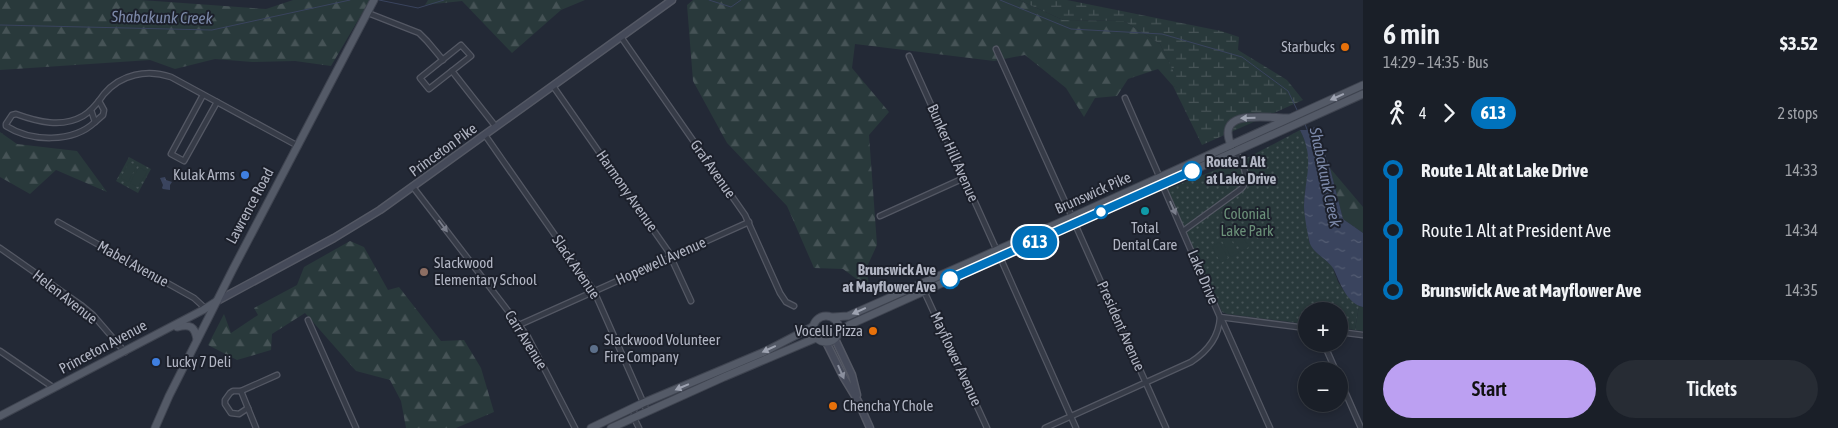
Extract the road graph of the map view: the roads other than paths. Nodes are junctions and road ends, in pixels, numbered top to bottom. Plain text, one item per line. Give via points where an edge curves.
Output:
1 (374, 0) edge
2 (672, 0) edge
3 (368, 13) junction
4 (621, 37) junction
5 (996, 49) dead end
6 (909, 56) dead end
7 (443, 60) junction
8 (452, 71) junction
9 (1363, 85) edge
10 (553, 86) junction
11 (1363, 94) edge
12 (203, 95) junction
13 (1125, 98) dead end
14 (99, 101) junction
15 (217, 102) junction
16 (91, 110) junction
17 (1293, 117) junction
18 (95, 122) junction
19 (496, 127) junction
20 (485, 135) junction
21 (298, 146) junction
22 (1234, 148) junction
23 (964, 178) junction
24 (1161, 181) junction
25 (413, 187) junction
26 (880, 216) dead end
27 (1073, 221) junction
28 (58, 222) dead end
29 (749, 222) junction
30 (1183, 232) junction
31 (0, 248) edge
32 (999, 254) junction
33 (671, 256) junction
34 (924, 290) junction
35 (594, 291) junction
36 (217, 300) junction
37 (691, 302) dead end
38 (794, 306) dead end
39 (206, 309) junction
40 (832, 317) junction
41 (1220, 317) junction
42 (308, 320) dead end
43 (519, 324) junction
44 (812, 327) junction
45 (1298, 327) edge
46 (167, 329) junction
47 (839, 332) junction
48 (1348, 333) edge
49 (1363, 335) edge
50 (816, 338) junction
51 (835, 339) junction
52 (197, 340) junction
53 (826, 342) junction
54 (0, 350) edge
55 (125, 352) junction
56 (723, 373) junction
57 (277, 375) dead end
58 (1146, 383) junction
59 (54, 388) junction
60 (241, 391) junction
61 (1348, 398) edge
62 (858, 401) junction
63 (643, 403) junction
64 (248, 408) junction
65 (634, 408) junction
66 (647, 411) junction
67 (0, 416) edge
68 (1071, 416) junction
69 (634, 418) junction
70 (155, 428) edge
71 (256, 428) edge
72 (356, 428) edge
73 (575, 428) edge
74 (591, 428) edge
75 (611, 428) edge
76 (639, 428) edge
77 (870, 428) edge
78 (987, 428) edge
79 (1046, 428) edge
80 (1076, 428) edge
81 (1166, 428) edge
82 (1270, 428) edge
83 (1361, 428) edge

1 - 3 main road, Lawrence Road
2 - 4 main road, Princeton Pike
3 - 7 street via 419,33
3 - 21 main road, Lawrence Road
4 - 10 main road, Princeton Pike
4 - 29 street, Graf Avenue
5 - 27 street, President Avenue
6 - 23 street, Bunker Hill Avenue
7 - 8 street via 462,45 470,56
7 - 8 street via 420,78 429,89
8 - 19 street
9 -> 17 main road, Brunswick Pike
10 - 19 main road, Princeton Pike
10 - 33 street, Harmony Avenue
11 - 22 main road, Brunswick Pike
12 - 14 street via 171,77 141,73 118,81
12 - 15 street
12 - 15 street via 171,154 184,161
13 - 24 street, Lake Drive
14 - 16 street
14 - 18 street via 104,110
15 - 21 street
16 - 18 street
16 - 18 street via 76,120 59,123 39,122 16,114 6,126 39,138 64,137 87,129
17 - 22 main road, Brunswick Pike
17 -> 22 main road via 1238,118 1229,128 1228,138
19 - 20 main road, Princeton Pike
20 - 25 main road, Princeton Pike
20 - 35 street, Slack Avenue
21 - 36 main road, Lawrence Road
22 - 24 main road, Brunswick Pike
22 - 30 street via 1246,174 1244,186
23 - 26 street
23 - 32 street, Bunker Hill Avenue
24 - 27 main road, Brunswick Pike
24 -> 30 street, Lake Drive
25 - 36 main road, Princeton Pike via 357,225
25 -> 43 street, Carr Avenue
27 - 32 main road, Brunswick Pike
27 - 58 street, President Avenue
28 - 39 street, Mabel Avenue via 194,298
29 - 33 street, Hopewell Avenue
29 - 38 street, Graf Avenue via 780,293 786,302
30 - 41 street, Lake Drive
31 - 55 street, Helen Avenue via 81,305
32 - 34 main road, Brunswick Pike
32 -> 40 main road, Brunswick Pike via 848,316
32 - 68 street, Bunker Hill Avenue
33 - 35 street, Hopewell Avenue
33 - 37 street, Harmony Avenue
34 - 47 main road, Brunswick Pike
34 - 78 street, Mayflower Avenue
35 - 43 street, Hopewell Avenue
35 - 63 street, Slack Avenue
36 - 39 main road, Princeton Avenue
36 - 52 main road, Lawrence Road
39 - 46 main road, Princeton Avenue
40 - 44 main road via 820,317
40 - 47 main road via 839,325
41 - 45 street, Lake Drive
41 - 58 street via 1216,338 1199,357
41 - 82 street
42 - 72 street
43 - 73 street, Carr Avenue
44 - 50 main road
44 -> 56 main road
46 - 52 main road via 190,326 195,330
46 - 55 main road, Princeton Avenue
47 - 51 main road
48 - 49 street
50 - 53 main road
50 - 56 main road
51 - 53 main road
51 - 62 main road via 852,376
52 - 70 main road, Lawrence Road
53 -> 62 main road
54 - 59 street
55 - 59 main road, Princeton Avenue
56 -> 63 main road
56 - 66 main road
57 - 60 street
58 - 68 street
58 - 81 street, President Avenue
59 - 67 main road, Princeton Avenue
60 - 64 street
60 - 64 street via 227,396 226,408 235,414
61 - 83 street
62 - 77 main road
63 - 65 main road
63 - 66 street, Slack Avenue
64 - 71 street
65 - 69 street
65 - 74 main road
66 - 69 main road
68 - 79 street
68 - 80 street, Bunker Hill Avenue
69 - 75 main road
69 - 76 street

